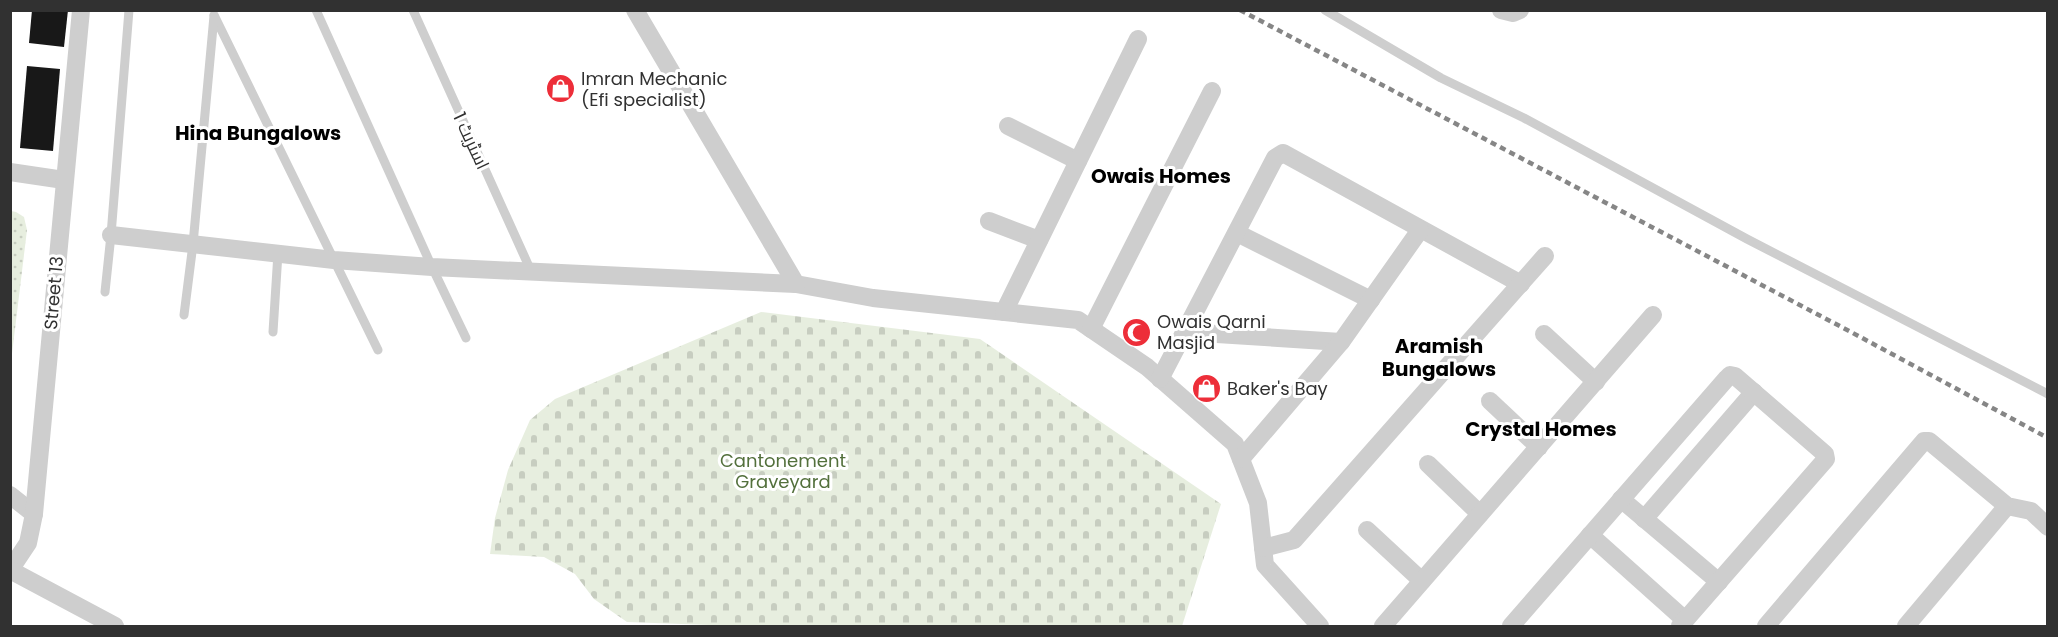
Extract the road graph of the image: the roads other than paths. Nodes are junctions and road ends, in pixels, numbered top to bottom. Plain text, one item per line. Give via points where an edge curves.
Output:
1 (81, 10) edge
2 (129, 10) edge
3 (316, 10) edge
4 (413, 10) edge
5 (635, 10) edge
6 (1325, 10) edge
7 (1501, 10) edge
8 (1520, 10) edge
9 (214, 13) edge
10 (1138, 39) dead end
11 (1212, 91) dead end
12 (1008, 126) dead end
13 (1078, 162) junction
14 (10, 172) edge
15 (64, 180) junction
16 (989, 221) dead end
17 (1420, 230) junction
18 (1237, 233) junction
19 (111, 235) junction
20 (1039, 240) junction
21 (193, 244) junction
22 (278, 253) junction
23 (1545, 256) dead end
24 (334, 260) junction
25 (432, 267) junction
26 (531, 271) junction
27 (796, 284) junction
28 (1521, 284) junction
29 (105, 292) dead end
30 (1371, 300) junction
31 (1004, 312) junction
32 (184, 315) dead end
33 (1653, 315) dead end
34 (1091, 329) junction
35 (273, 332) dead end
36 (1185, 332) junction
37 (1544, 334) dead end
38 (466, 338) dead end
39 (1341, 342) junction
40 (378, 350) dead end
41 (1161, 379) junction
42 (1596, 382) junction
43 (1754, 392) junction
44 (2048, 394) edge
45 (1490, 401) dead end
46 (1539, 447) junction
47 (1241, 459) junction
48 (1428, 464) dead end
49 (10, 495) edge
50 (1621, 499) junction
51 (2007, 506) junction
52 (34, 514) junction
53 (1480, 514) junction
54 (1644, 519) junction
55 (2048, 527) edge
56 (1367, 530) dead end
57 (1590, 535) junction
58 (1263, 548) junction
59 (10, 570) edge
60 (1422, 581) junction
61 (1719, 582) junction
62 (1682, 623) edge
63 (115, 627) edge
64 (1320, 627) edge
65 (1383, 627) edge
66 (1511, 627) edge
67 (1766, 627) edge
68 (1906, 627) edge

1 - 15 street, Street 13
2 - 19 lane
3 - 25 lane
4 - 26 lane, اسٹریٹ 1
5 - 27 street
6 - 44 lane via 1441,78
7 - 8 street
9 - 21 lane
9 - 24 lane
10 - 13 street
11 - 34 street
12 - 13 street
13 - 20 street
14 - 15 street
15 - 52 street, Street 13
16 - 20 street
17 - 18 street via 1283,153 1275,158
17 - 28 street
17 - 30 street
18 - 30 street
18 - 36 street
19 - 21 street
19 - 29 lane
20 - 31 street
21 - 22 street
21 - 32 lane
22 - 24 street
22 - 35 lane
23 - 28 street
24 - 25 street
24 - 40 lane
25 - 26 street
25 - 38 lane
26 - 27 street
27 - 31 street via 873,298
28 - 58 street via 1294,540
30 - 39 street
31 - 34 street via 1078,320
33 - 42 street
34 - 41 street
36 - 39 street
36 - 41 street
37 - 42 street
39 - 47 street
41 - 47 street via 1235,444
42 - 46 street
43 - 50 street via 1730,375
43 - 54 street
43 - 61 street via 1826,459
45 - 46 street
46 - 53 street
47 - 58 street via 1258,503
48 - 53 street
49 - 52 street
50 - 54 street
50 - 57 street
51 - 55 street via 2031,511
51 - 67 street via 1929,441 1924,441
51 - 68 street
52 - 59 street, Street 13 via 28,543
53 - 60 street
54 - 61 street
56 - 60 street
57 - 62 street
57 - 66 street
58 - 64 street via 1265,565
59 - 63 street
60 - 65 street
61 - 62 street

